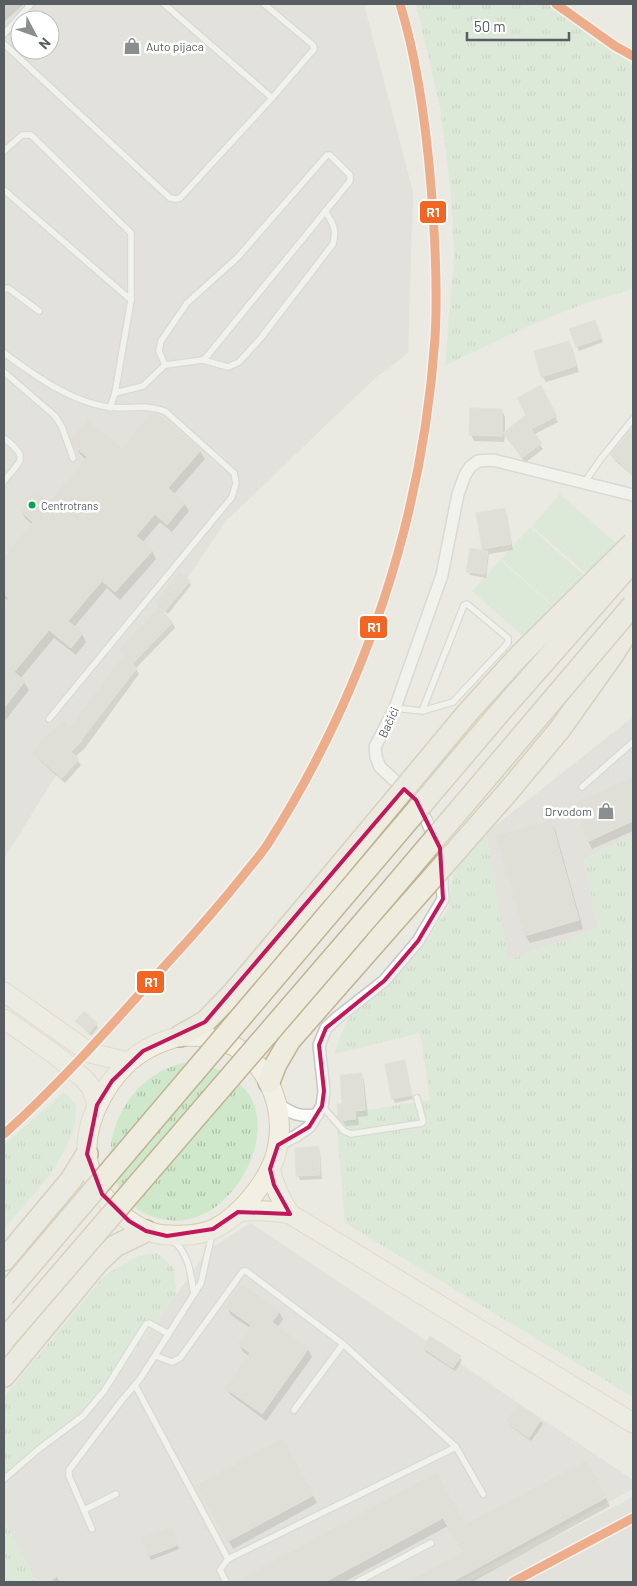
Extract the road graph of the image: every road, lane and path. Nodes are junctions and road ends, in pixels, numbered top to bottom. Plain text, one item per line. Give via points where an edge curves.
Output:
1 (31, 4) edge
2 (164, 4) edge
3 (264, 4) edge
4 (4, 34) edge
5 (4, 44) edge
6 (272, 98) junction
7 (4, 151) edge
8 (4, 190) edge
9 (325, 211) junction
10 (4, 289) edge
11 (131, 300) junction
12 (39, 311) dead end
13 (4, 354) edge
14 (202, 360) junction
15 (165, 365) junction
16 (4, 372) edge
17 (115, 393) junction
18 (110, 408) junction
19 (633, 419) edge
20 (4, 438) edge
21 (73, 458) dead end
22 (4, 481) edge
23 (584, 483) junction
24 (633, 494) edge
25 (633, 542) edge
26 (633, 561) edge
27 (633, 606) edge
28 (633, 622) edge
29 (395, 708) junction
30 (422, 711) junction
31 (49, 719) dead end
32 (633, 742) edge
33 (582, 787) dead end
34 (4, 992) edge
35 (5, 1021) edge
36 (180, 1036) junction
37 (128, 1062) junction
38 (269, 1082) junction
39 (417, 1098) dead end
40 (97, 1104) junction
41 (277, 1104) junction
42 (320, 1110) junction
43 (278, 1145) junction
44 (87, 1154) junction
45 (270, 1169) junction
46 (238, 1212) junction
47 (290, 1214) junction
48 (214, 1229) junction
49 (146, 1231) junction
50 (167, 1236) junction
51 (4, 1260) edge
52 (194, 1294) junction
53 (4, 1296) edge
54 (169, 1334) junction
55 (4, 1340) edge
56 (344, 1344) junction
57 (156, 1356) junction
58 (4, 1376) edge
59 (135, 1385) junction
60 (294, 1410) dead end
61 (633, 1423) edge
62 (456, 1447) junction
63 (4, 1479) edge
64 (116, 1494) dead end
65 (484, 1494) dead end
66 (84, 1510) junction
67 (92, 1529) dead end
68 (431, 1543) dead end
69 (228, 1559) junction
70 (226, 1582) edge
71 (357, 1582) edge

1 - 4 lane
2 - 6 lane
3 - 6 lane via 314,49
5 - 6 lane via 170,198 180,198
7 - 11 lane via 22,135 31,136 127,228 131,237
8 - 11 lane
9 - 14 lane
9 - 14 lane via 336,233 333,244 260,339 239,362 228,368
9 - 15 lane via 350,181 350,175 330,155 326,155 236,258 187,303 160,341 159,351
10 - 12 lane via 8,288
11 - 17 lane
13 - 18 lane via 66,394
14 - 15 lane
15 - 17 lane via 143,386
16 - 21 lane via 55,416
17 - 18 lane
18 - 31 lane via 145,407 166,412 234,473 236,482 232,497
19 - 23 lane
20 - 22 lane via 19,450 20,456
23 - 24 street, Bačići
23 - 29 street, Bačići via 493,460 478,461 470,466 458,494 442,575
25 - 36 highway, bridge via 519,656 463,719 234,992 205,1022
26 - 53 highway, bridge via 501,711
27 - 55 highway, bridge
28 - 38 highway, bridge via 560,728 506,794 290,1040
29 - 30 lane
29 - 42 street, Bačići via 376,747 376,757 380,767 416,800 440,848 444,898 418,941 384,981 326,1028 319,1045 324,1091
30 - 30 lane via 453,702 508,643 508,638 468,604 464,605
32 - 33 lane
34 - 37 main road via 90,1053
35 - 40 main road via 83,1078 91,1087
36 - 37 main road via 161,1041
36 - 38 main road via 202,1036 223,1041 258,1065
37 - 40 main road
38 - 41 main road
39 - 42 lane via 422,1122 351,1134
40 - 44 main road
41 - 42 street via 304,1117
41 - 43 main road
42 - 43 street via 309,1127
43 - 45 main road
44 - 49 main road via 92,1176 102,1194 115,1210
44 - 51 highway via 71,1180
45 - 46 main road
45 - 47 main road via 280,1200
46 - 47 main road via 273,1210
46 - 48 main road
47 - 61 main road
48 - 50 main road
48 - 52 lane via 201,1283
49 - 50 main road
49 - 58 highway via 115,1246 98,1262
50 - 52 lane via 180,1247 188,1260
52 - 54 lane
54 - 57 lane
54 - 63 lane via 149,1322 146,1324 104,1391 83,1416
56 - 57 lane via 243,1271 180,1358 172,1362
56 - 60 lane
56 - 62 lane
57 - 59 lane
59 - 66 lane via 69,1470
59 - 69 lane
62 - 65 lane
62 - 69 lane
64 - 66 lane
66 - 67 lane
68 - 71 lane
69 - 70 lane via 220,1570

